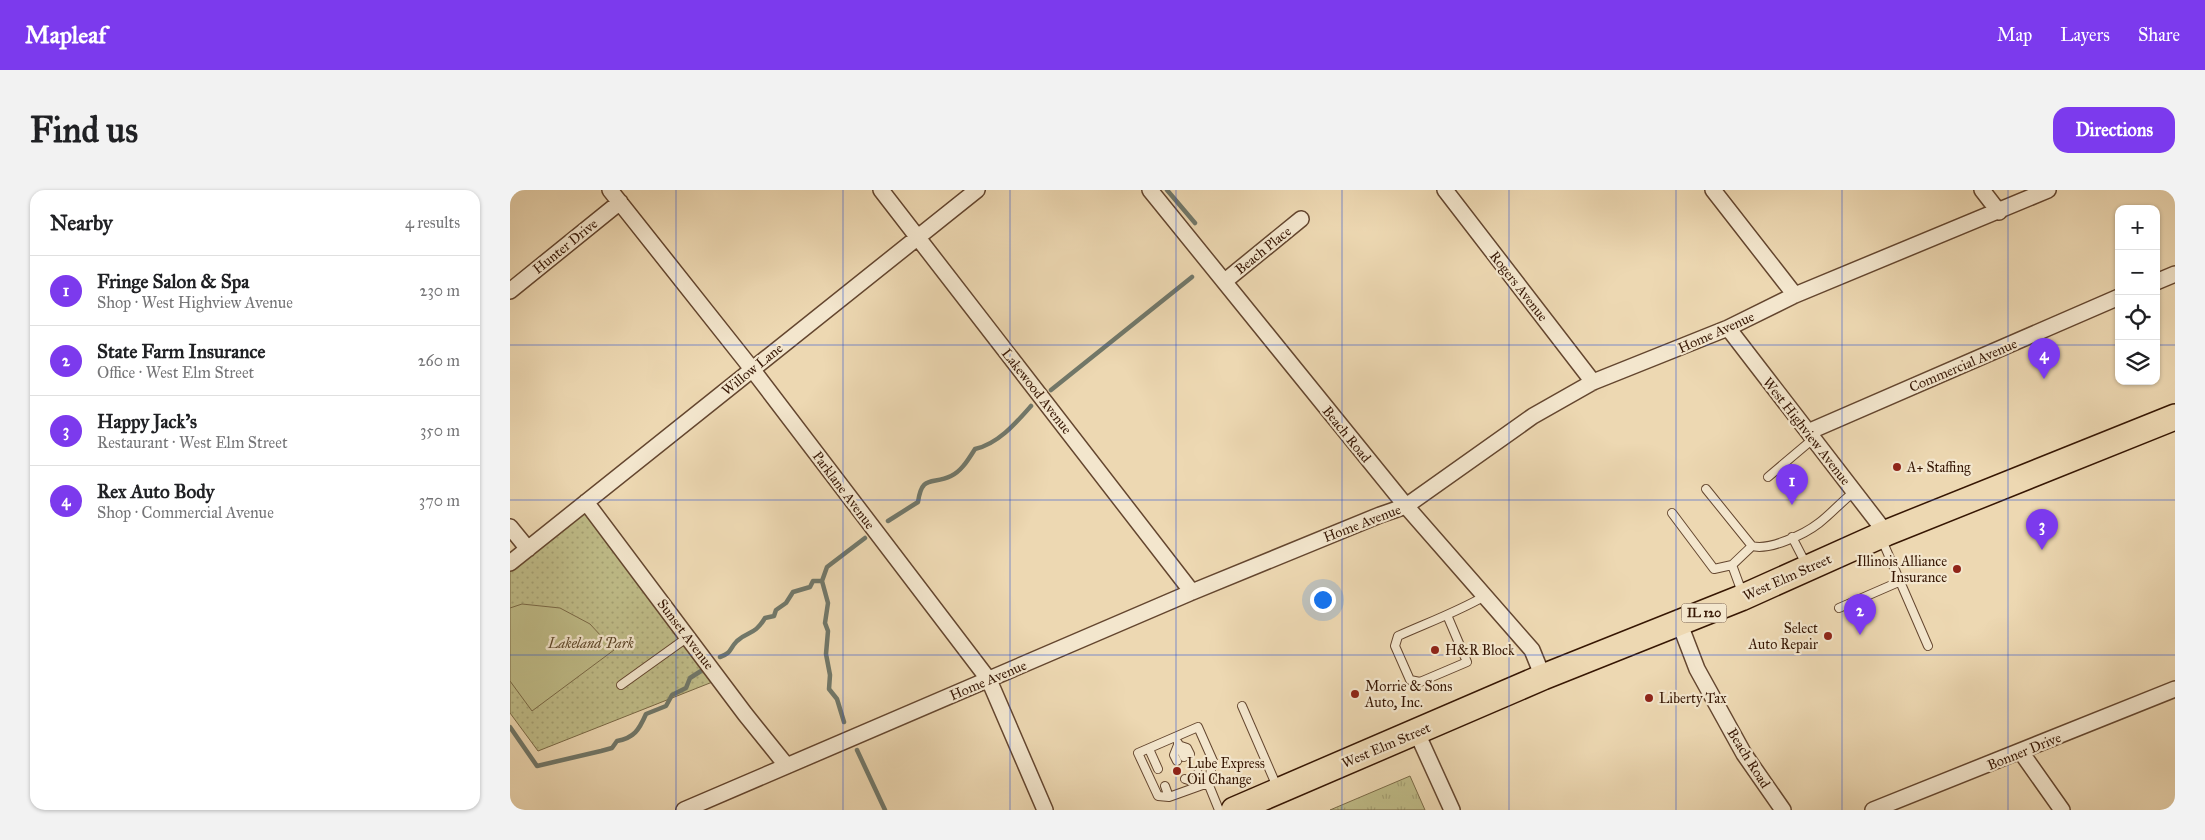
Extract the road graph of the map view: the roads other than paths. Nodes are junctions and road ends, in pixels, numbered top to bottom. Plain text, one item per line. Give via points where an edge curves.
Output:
1 (881, 190) edge
2 (977, 190) edge
3 (1150, 190) edge
4 (1445, 190) edge
5 (1714, 190) edge
6 (1982, 190) edge
7 (2048, 190) edge
8 (615, 196) edge
9 (1999, 212) junction
10 (1301, 219) dead end
11 (918, 236) junction
12 (2175, 274) edge
13 (2160, 280) edge
14 (1225, 281) junction
15 (510, 291) edge
16 (1795, 295) junction
17 (2115, 300) edge
18 (1728, 328) junction
19 (752, 369) junction
20 (1593, 382) junction
21 (2175, 417) edge
22 (1811, 436) junction
23 (1768, 477) dead end
24 (1706, 489) dead end
25 (1854, 492) junction
26 (586, 502) junction
27 (1406, 506) junction
28 (1672, 513) dead end
29 (510, 527) edge
30 (1883, 534) junction
31 (1792, 537) junction
32 (1752, 546) junction
33 (528, 549) junction
34 (510, 563) edge
35 (1732, 565) junction
36 (1808, 568) junction
37 (1901, 581) junction
38 (1192, 592) junction
39 (1485, 596) junction
40 (1743, 597) junction
41 (1839, 608) dead end
42 (1446, 615) junction
43 (1679, 622) junction
44 (688, 637) junction
45 (1928, 646) dead end
46 (1543, 677) junction
47 (989, 680) junction
48 (621, 685) dead end
49 (2175, 689) edge
50 (1242, 706) dead end
51 (1416, 733) junction
52 (1174, 737) junction
53 (1178, 745) junction
54 (1149, 748) junction
55 (2021, 752) junction
56 (786, 765) junction
57 (1158, 769) dead end
58 (1208, 783) junction
59 (1165, 786) dead end
60 (1278, 791) junction
61 (1169, 797) junction
62 (684, 810) edge
63 (1045, 810) edge
64 (1219, 810) edge
65 (1234, 810) edge
66 (1452, 810) edge
67 (1783, 810) edge
68 (1873, 810) edge
69 (2062, 810) edge

1 - 11 street, Lakewood Avenue
2 - 11 street, Willow Lane
3 - 14 street, Beach Road
4 - 20 street, Rogers Avenue
5 - 16 street
6 - 9 street
7 - 9 street, Home Avenue
8 - 15 street, Hunter Drive
8 - 19 street, Parklane Avenue
9 - 16 street, Home Avenue
10 - 14 street, Beach Place
11 - 19 street, Willow Lane
11 - 38 street, Lakewood Avenue
12 - 13 street
14 - 27 street, Beach Road
16 - 18 street, Home Avenue
17 - 22 street, Commercial Avenue
18 - 20 street, Home Avenue
18 - 22 street, West Highview Avenue
19 - 26 street, Willow Lane
19 - 47 street, Parklane Avenue
20 - 27 street, Home Avenue via 1533,416
21 - 30 main road, West Elm Street / IL 120
22 - 23 lane
22 - 25 street, West Highview Avenue
24 - 32 lane
25 - 30 street, West Highview Avenue
25 - 31 lane via 1819,523
26 - 33 street, Willow Lane
26 - 44 street, Sunset Avenue
27 - 38 street, Home Avenue
27 - 39 street, Beach Road
28 - 35 lane via 1714,569
29 - 33 street
30 - 36 main road, West Elm Street / IL 120
30 - 37 lane
31 - 32 lane via 1776,545
31 - 36 lane
32 - 35 lane
33 - 34 street, Willow Lane
35 - 40 lane
36 - 40 main road, West Elm Street / IL 120
37 - 41 lane
37 - 45 lane
38 - 47 street, Home Avenue
39 - 42 lane
39 - 46 street, Beach Road via 1532,650
40 - 43 main road, West Elm Street / IL 120
42 - 42 lane via 1398,636 1395,646 1410,680 1420,682 1467,662
43 - 46 main road, West Elm Street / IL 120
43 - 67 street, Beach Road via 1697,669 1744,754
44 - 48 lane
44 - 56 street, Sunset Avenue
46 - 51 main road, West Elm Street / IL 120
47 - 56 street, Home Avenue
47 - 63 street, Parklane Avenue
49 - 55 street, Bonner Drive
50 - 60 lane
51 - 60 main road, West Elm Street / IL 120
51 - 66 street
52 - 53 lane
52 - 54 lane
52 - 58 lane via 1198,727 1213,761
53 - 53 lane via 1174,755 1183,758 1187,748
54 - 57 lane
54 - 61 lane via 1138,753 1158,796
55 - 68 street, Bonner Drive
55 - 69 street
56 - 62 street, Home Avenue
58 - 61 lane via 1193,779
58 - 64 lane
59 - 61 lane
60 - 65 main road, West Elm Street / IL 120

